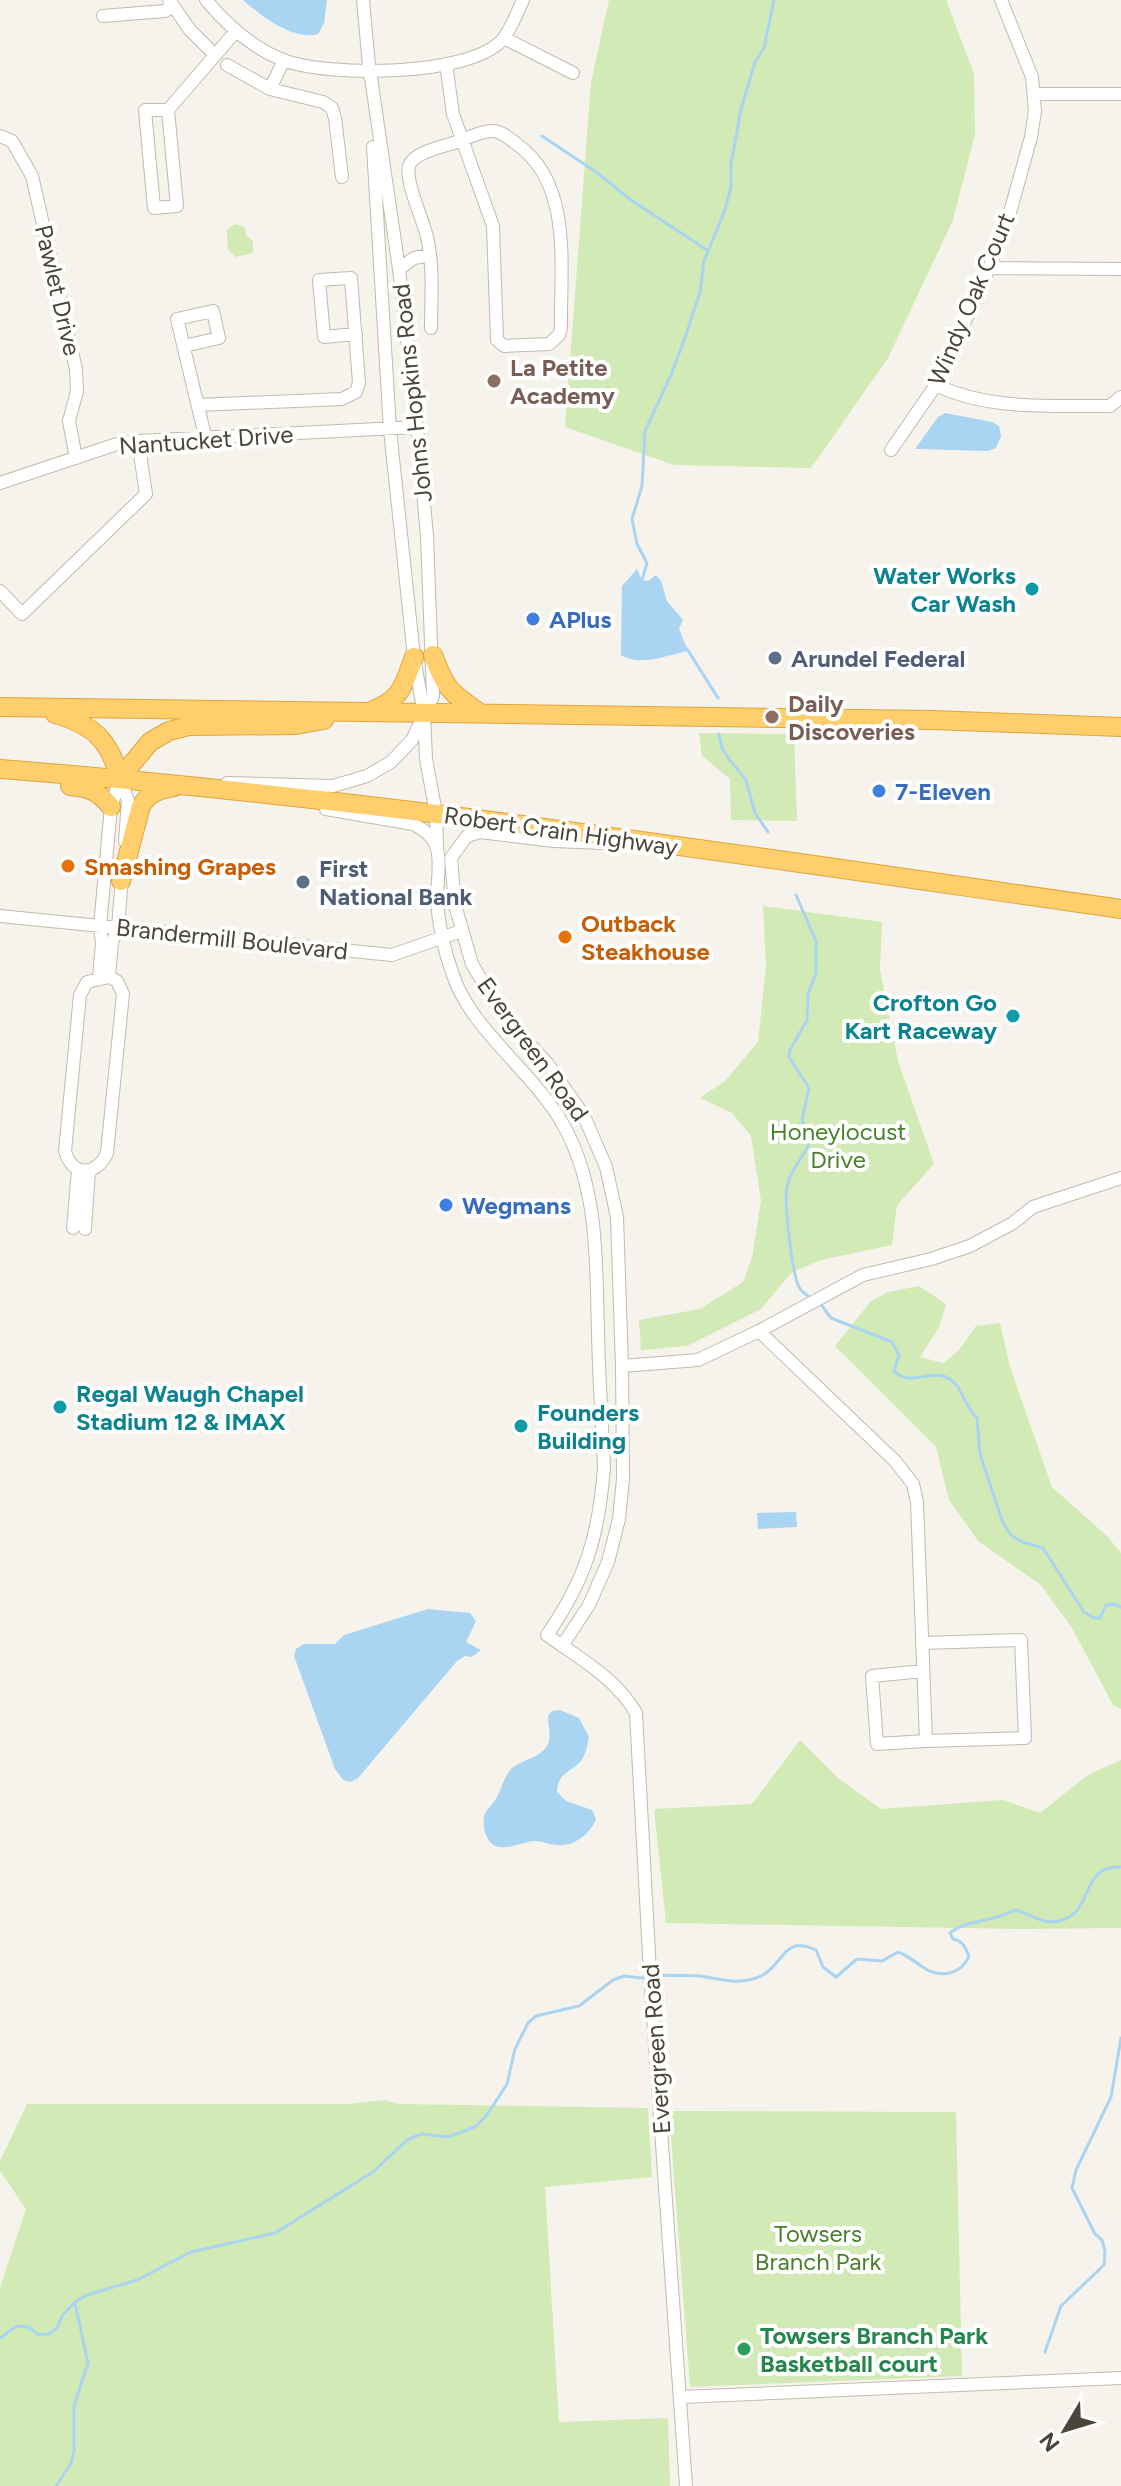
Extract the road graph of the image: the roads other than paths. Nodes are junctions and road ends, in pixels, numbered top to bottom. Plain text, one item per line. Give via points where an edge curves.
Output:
1 (206, 0) edge
2 (363, 0) edge
3 (523, 0) edge
4 (1001, 0) edge
5 (170, 3) edge
6 (103, 16) dead end
7 (236, 31) junction
8 (504, 38) junction
9 (215, 55) junction
10 (284, 60) junction
11 (446, 64) junction
12 (227, 65) dead end
13 (370, 71) junction
14 (573, 73) dead end
15 (270, 89) junction
16 (1035, 94) junction
17 (1121, 94) edge
18 (168, 110) junction
19 (0, 136) edge
20 (463, 140) junction
21 (342, 177) dead end
22 (430, 255) junction
23 (989, 268) junction
24 (399, 269) junction
25 (1121, 269) edge
26 (431, 328) dead end
27 (356, 334) junction
28 (184, 346) dead end
29 (936, 385) junction
30 (1121, 397) edge
31 (198, 405) junction
32 (417, 427) junction
33 (390, 430) junction
34 (205, 436) junction
35 (138, 441) junction
36 (891, 450) dead end
37 (76, 458) junction
38 (0, 483) edge
39 (0, 591) edge
40 (433, 655) junction
41 (414, 657) junction
42 (0, 707) edge
43 (31, 707) junction
44 (369, 712) junction
45 (480, 713) junction
46 (424, 714) junction
47 (1121, 727) edge
48 (0, 769) edge
49 (120, 778) junction
50 (0, 779) edge
51 (190, 785) junction
52 (236, 790) junction
53 (111, 807) junction
54 (436, 813) junction
55 (667, 846) junction
56 (437, 849) junction
57 (121, 881) junction
58 (1121, 909) edge
59 (0, 916) edge
60 (100, 926) junction
61 (118, 928) junction
62 (461, 931) junction
63 (441, 936) junction
64 (104, 978) junction
65 (83, 1170) junction
66 (1121, 1178) edge
67 (79, 1228) dead end
68 (759, 1331) junction
69 (622, 1366) junction
70 (922, 1643) junction
71 (562, 1646) junction
72 (923, 1671) junction
73 (926, 1741) junction
74 (1121, 2378) edge
75 (681, 2397) junction
76 (686, 2486) edge

1 - 7 street
2 - 13 street, Johns Hopkins Road
3 - 8 street
4 - 16 street, Windy Oak Court
5 - 6 street via 165,11
5 - 9 street
7 - 9 street
7 - 10 street
8 - 11 street via 482,55
8 - 14 street
9 - 18 street
10 - 13 street via 316,69
10 - 15 street
11 - 13 street
11 - 20 street via 453,114
12 - 15 street
13 - 24 street, Johns Hopkins Road
13 - 33 street, Johns Hopkins Road
15 - 21 street via 332,108
16 - 17 street
16 - 23 street, Windy Oak Court via 1031,137
18 - 18 street via 177,206 154,208 145,110
19 - 37 street, Pawlet Drive via 12,141 32,176 76,369 69,421
20 - 20 street via 493,226 497,340 504,346 549,344 561,328 560,226 541,167 495,131
20 - 22 street via 421,155 409,166
22 - 24 street
22 - 26 street
23 - 25 street
23 - 29 street, Windy Oak Court
24 - 32 street, Johns Hopkins Road
27 - 27 street via 351,278 319,280 324,337
27 - 31 street via 359,383 349,397
28 - 31 street
29 - 30 street via 991,403 1110,406
29 - 36 street, Windy Oak Court
31 - 34 street
32 - 33 street, Nantucket Drive
32 - 40 street, Johns Hopkins Road
33 - 34 street, Nantucket Drive
33 - 41 street, Johns Hopkins Road
34 - 35 street, Nantucket Drive
35 - 37 street, Nantucket Drive
35 - 39 street via 146,494 22,614
37 - 38 street, Nantucket Drive
40 - 45 highway via 451,693
40 - 46 street, Johns Hopkins Road via 433,696
41 - 44 highway via 397,697
41 - 46 street, Johns Hopkins Road
42 - 43 highway
43 - 44 highway
43 - 49 highway via 74,720 97,735 112,753
44 - 46 highway
44 - 49 highway via 296,725 189,726 169,731 150,742
45 - 46 highway
45 - 47 highway
46 - 51 street, Johns Hopkins Road via 412,740 391,762 367,776 333,786
46 - 54 street, Johns Hopkins Road
48 - 49 highway, Robert Crain Highway
49 - 51 highway, Robert Crain Highway
49 - 53 street
49 - 57 street via 128,801
50 - 53 highway via 92,788
51 - 52 highway, Robert Crain Highway
51 - 57 highway via 147,796
52 - 54 highway, Robert Crain Highway
52 - 56 street via 413,824
53 - 60 street
54 - 55 highway, Robert Crain Highway
54 - 56 street, Evergreen Road
55 - 58 highway, Robert Crain Highway
55 - 62 street, Evergreen Road via 480,832 467,836 451,858
56 - 63 street, Evergreen Road
57 - 61 street
59 - 60 street, Brandermill Boulevard
60 - 61 street, Brandermill Boulevard
60 - 64 street
61 - 63 street, Brandermill Boulevard via 392,955
61 - 64 street
62 - 63 street, Brandermill Boulevard
62 - 69 street, Evergreen Road via 486,991 566,1087 606,1167 617,1217
63 - 71 street, Evergreen Road via 454,979 476,1017 565,1127 589,1192 604,1467 596,1534 585,1568 547,1635
64 - 65 street via 87,982 80,995 65,1151
64 - 65 street via 117,981 123,994 107,1153 103,1163
65 - 67 street
66 - 68 street via 1033,1207 970,1246 863,1275
68 - 69 street via 698,1360
68 - 70 street via 913,1484
69 - 71 street, Evergreen Road via 619,1519 589,1605
70 - 72 street
70 - 73 street via 1021,1640 1025,1738
71 - 75 street, Evergreen Road via 611,1681 636,1713
72 - 73 street
72 - 73 street via 872,1676 877,1744
74 - 75 street
75 - 76 street, Evergreen Road

